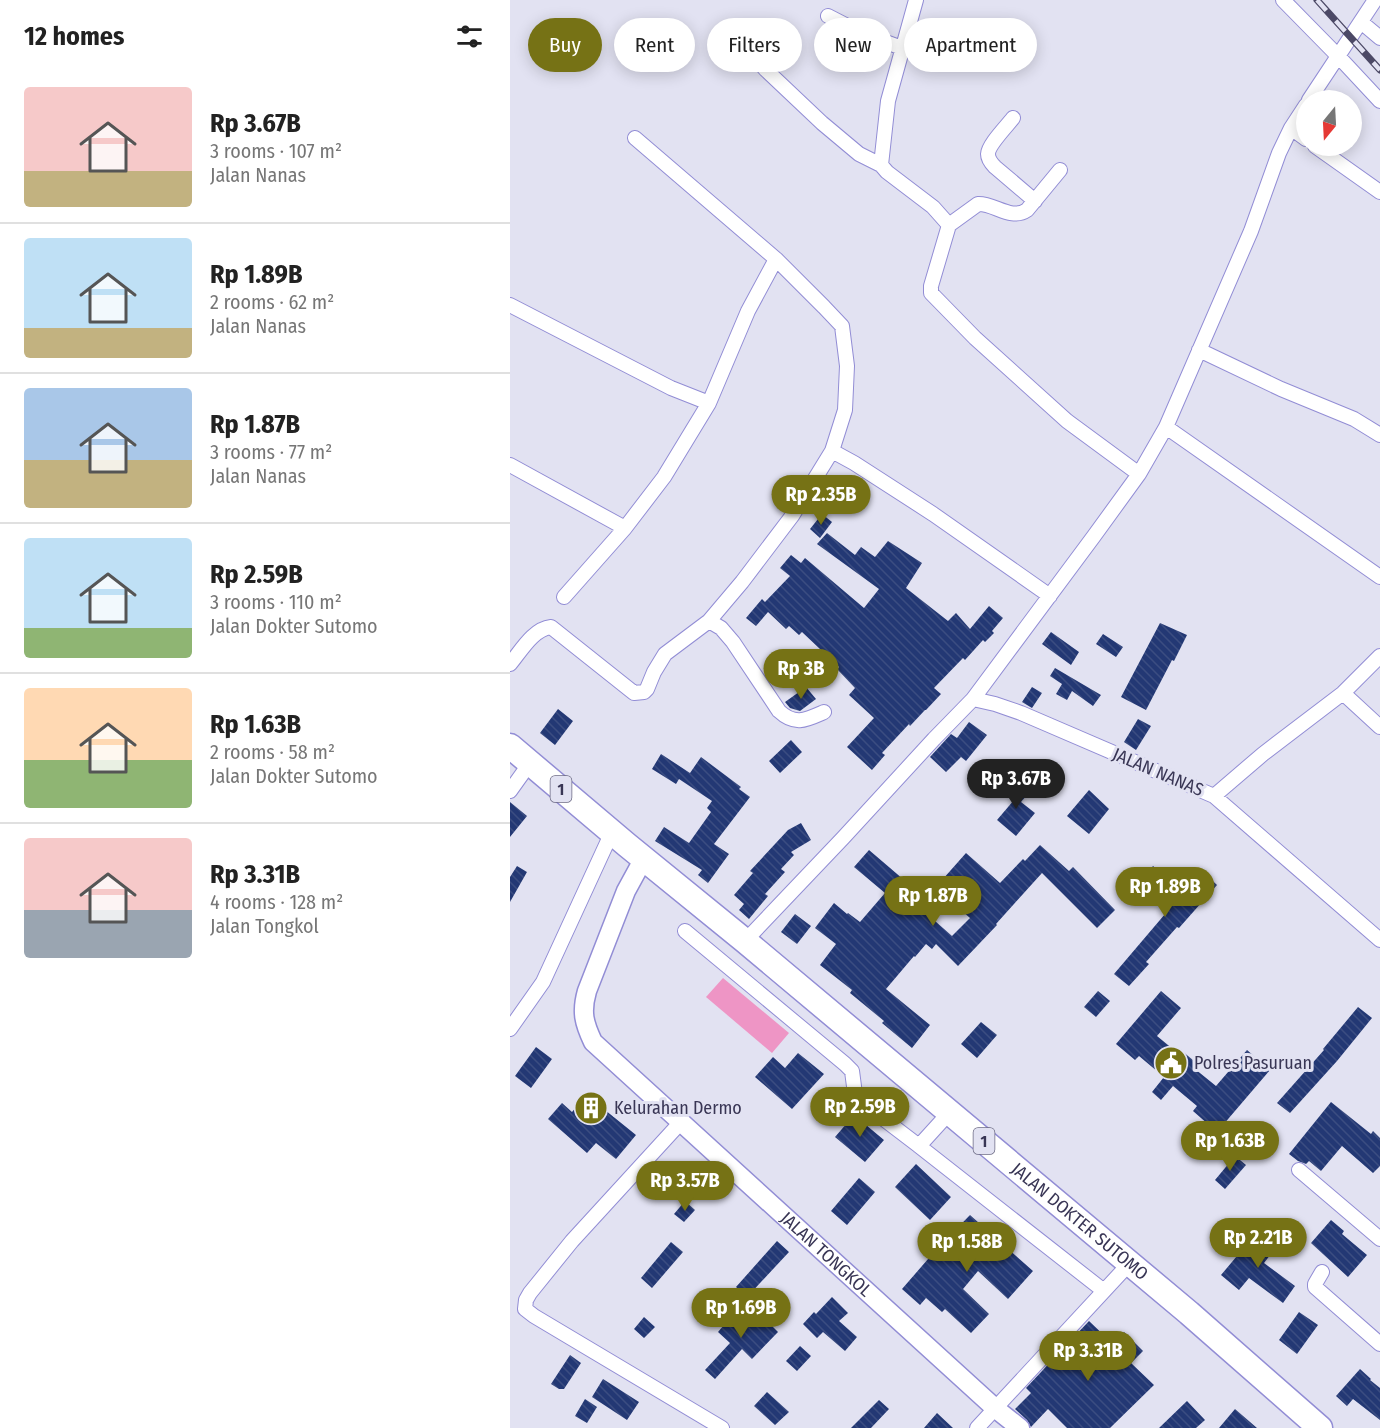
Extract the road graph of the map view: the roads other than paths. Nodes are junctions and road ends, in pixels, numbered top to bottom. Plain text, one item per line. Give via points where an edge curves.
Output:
1 (916, 0) edge
2 (1283, 0) edge
3 (1375, 0) edge
4 (828, 16) dead end
5 (1361, 22) junction
6 (1380, 38) edge
7 (894, 45) junction
8 (1338, 56) junction
9 (768, 72) edge
10 (1316, 90) edge
11 (1380, 101) edge
12 (1013, 118) dead end
13 (1296, 120) edge
14 (1291, 128) junction
15 (1296, 132) edge
16 (635, 138) dead end
17 (1329, 156) edge
18 (873, 162) junction
19 (1060, 170) dead end
20 (1380, 192) edge
21 (1035, 201) junction
22 (949, 225) junction
23 (776, 260) junction
24 (510, 305) edge
25 (1199, 350) junction
26 (709, 403) junction
27 (1166, 427) junction
28 (1380, 435) edge
29 (835, 453) junction
30 (510, 465) edge
31 (1139, 474) junction
32 (625, 528) junction
33 (1380, 578) edge
34 (1050, 596) junction
35 (564, 597) dead end
36 (709, 621) junction
37 (1380, 656) edge
38 (510, 664) edge
39 (1343, 693) junction
40 (973, 699) junction
41 (824, 712) dead end
42 (1380, 727) edge
43 (510, 746) edge
44 (530, 763) junction
45 (510, 790) edge
46 (1214, 796) junction
47 (626, 844) junction
48 (685, 931) dead end
49 (1380, 940) edge
50 (745, 941) junction
51 (510, 1029) edge
52 (949, 1113) junction
53 (681, 1122) junction
54 (919, 1146) junction
55 (1299, 1170) dead end
56 (1380, 1239) edge
57 (1129, 1264) junction
58 (1322, 1272) dead end
59 (1104, 1291) junction
60 (1378, 1338) edge
61 (996, 1409) junction
62 (722, 1428) edge
63 (977, 1428) edge
64 (1020, 1428) edge
65 (1320, 1428) edge

1 - 7 street
2 - 8 street
3 - 5 street
4 - 7 street
5 - 6 street
5 - 8 street
7 - 18 street via 888,101
8 - 10 street
8 - 11 street
9 - 18 street via 822,123
12 - 21 street via 988,154 995,167
13 - 14 street
14 - 15 street
14 - 25 street
16 - 23 street
17 - 20 street
18 - 22 street via 933,207
19 - 21 street
21 - 22 street via 1018,215 978,204
22 - 31 street via 931,292 975,338 1067,421
23 - 26 street via 748,311
23 - 29 street via 842,326 846,395
24 - 26 street via 671,388
25 - 27 street
25 - 28 street via 1354,419
26 - 32 street via 664,477
27 - 31 street
27 - 33 street
29 - 34 street via 933,514
29 - 36 street via 762,557
30 - 32 street
31 - 34 street
32 - 35 street
34 - 40 street
36 - 38 street via 665,654 647,689 639,693 551,627 536,634
36 - 41 street via 722,628 785,717 806,720
37 - 39 street
39 - 42 street
39 - 46 street
40 - 46 street, JALAN NANAS via 1021,713
40 - 50 street
43 - 44 highway, 1
44 - 45 street
44 - 47 highway, 1
46 - 49 street, JALAN NANAS
47 - 50 highway, JALAN DOKTER SUTOMO / 1
47 - 51 street
47 - 53 street, JALAN TONGKOL via 626,891 587,991 586,1027 593,1042
48 - 54 street via 845,1064 852,1071 855,1094 860,1101
50 - 52 highway, JALAN DOKTER SUTOMO / 1
52 - 54 street
52 - 57 highway, JALAN DOKTER SUTOMO / 1
53 - 61 street, JALAN TONGKOL
53 - 62 street via 573,1241 530,1293 525,1309
54 - 59 street
55 - 56 street
57 - 59 street
57 - 65 highway, JALAN DOKTER SUTOMO / 1
58 - 60 street via 1315,1287
59 - 61 street
61 - 63 street
61 - 64 street, JALAN TONGKOL

